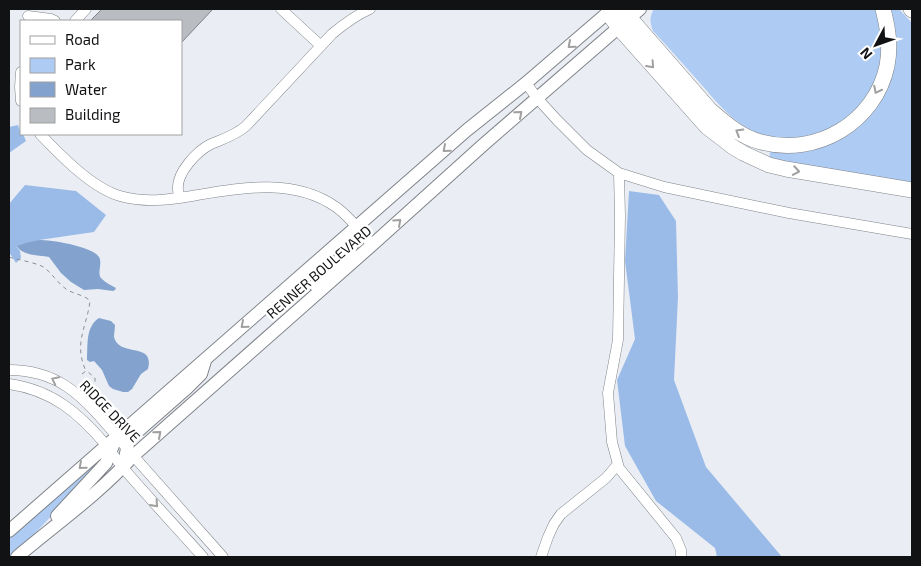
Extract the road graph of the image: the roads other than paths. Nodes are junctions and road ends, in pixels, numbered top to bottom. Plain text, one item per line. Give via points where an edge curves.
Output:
1 (86, 9) edge
2 (281, 9) edge
3 (370, 9) edge
4 (883, 9) edge
5 (619, 13) edge
6 (28, 15) edge
7 (53, 20) edge
8 (76, 20) edge
9 (321, 46) junction
10 (526, 83) junction
11 (537, 98) junction
12 (41, 135) edge
13 (619, 173) junction
14 (912, 190) edge
15 (180, 198) junction
16 (356, 227) junction
17 (912, 234) edge
18 (372, 245) junction
19 (260, 344) junction
20 (206, 358) junction
21 (9, 370) edge
22 (9, 384) edge
23 (117, 436) junction
24 (108, 448) junction
25 (130, 452) junction
26 (618, 464) junction
27 (123, 468) junction
28 (9, 531) edge
29 (22, 553) edge
30 (203, 557) edge
31 (223, 557) edge
32 (542, 557) edge
33 (681, 557) edge

1 - 8 street
2 - 9 street
3 - 9 street via 346,22
4 -> 5 highway via 888,30 887,66 872,100 837,134 798,146 761,142 722,121
5 -> 10 main road, RENNER BOULEVARD
5 - 11 main road, RENNER BOULEVARD
5 -> 14 highway via 707,127 732,147 769,165
6 - 7 street
9 - 15 street via 246,126 202,150 192,160 179,182
10 - 11 street
10 -> 16 main road, RENNER BOULEVARD
11 - 13 street via 587,150
18 -> 11 main road, RENNER BOULEVARD
12 - 15 street via 87,178 110,192 138,200
13 - 17 street via 664,188
13 - 26 street via 618,340 608,392 612,442
15 - 16 street via 269,186 296,190 335,206
16 - 18 street
16 - 19 main road via 350,249
16 -> 20 main road, RENNER BOULEVARD
18 - 19 main road, RENNER BOULEVARD
25 -> 19 main road, RENNER BOULEVARD
20 - 23 main road, RENNER BOULEVARD
20 - 25 main road via 201,374 129,439
23 -> 21 street, RIDGE DRIVE via 68,387 37,373
22 - 24 street, RIDGE DRIVE via 44,394 68,407
23 - 24 main road, RENNER BOULEVARD
23 - 25 street, RIDGE DRIVE
24 - 27 street, RIDGE DRIVE
24 -> 28 main road, RENNER BOULEVARD
24 - 29 main road via 106,463
25 - 27 main road, RENNER BOULEVARD
25 - 31 street, RIDGE DRIVE
26 - 32 street via 606,478 561,514 548,536
26 - 33 street via 676,538
27 - 29 main road, RENNER BOULEVARD
27 -> 30 street, RIDGE DRIVE

